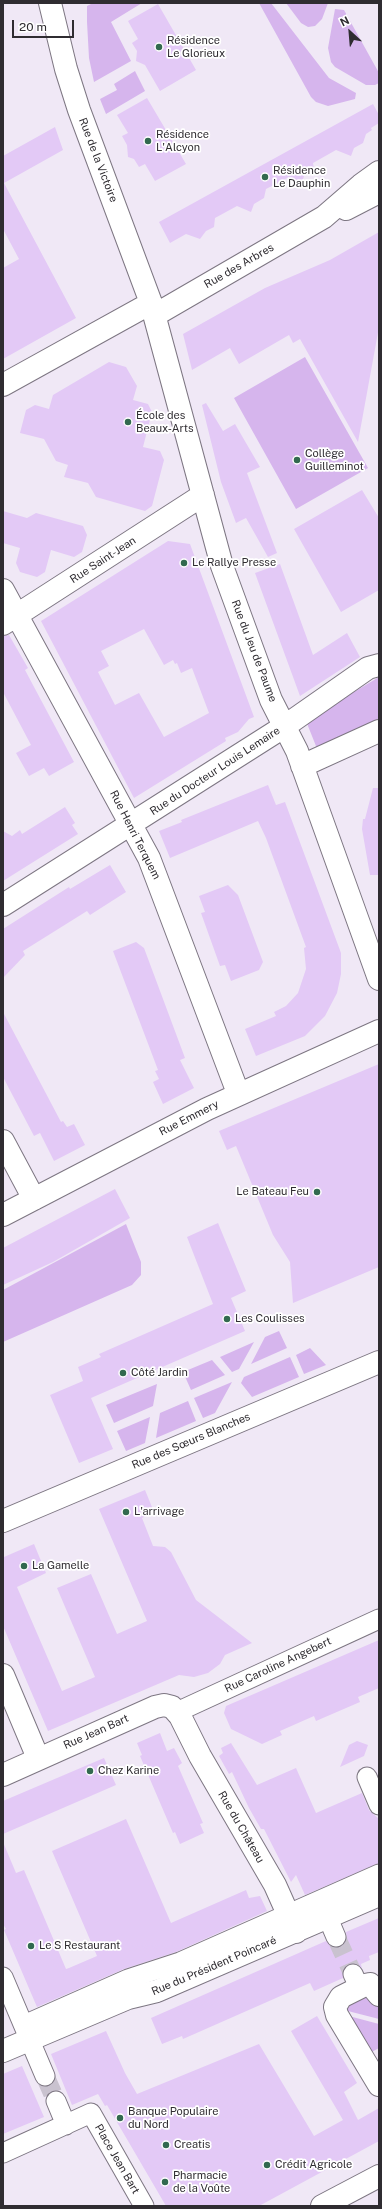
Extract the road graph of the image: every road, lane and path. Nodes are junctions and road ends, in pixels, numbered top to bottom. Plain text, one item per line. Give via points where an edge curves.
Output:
1 (50, 3) edge
2 (379, 172) edge
3 (379, 192) edge
4 (324, 217) junction
5 (153, 309) junction
6 (3, 385) edge
7 (203, 496) junction
8 (3, 590) edge
9 (10, 619) edge
10 (379, 665) edge
11 (285, 726) junction
12 (379, 731) edge
13 (302, 766) junction
14 (131, 825) junction
15 (3, 905) edge
16 (379, 979) edge
17 (379, 1031) edge
18 (238, 1093) junction
19 (3, 1141) edge
20 (34, 1199) junction
21 (3, 1215) edge
22 (379, 1362) edge
23 (3, 1521) edge
24 (379, 1619) edge
25 (3, 1675) edge
26 (181, 1718) junction
27 (38, 1758) junction
28 (3, 1775) edge
29 (367, 1777) dead end
30 (379, 1805) edge
31 (379, 1874) edge
32 (379, 1895) edge
33 (328, 1918) junction
34 (292, 1923) junction
35 (3, 1977) edge
36 (364, 1986) edge
37 (27, 2032) junction
38 (3, 2051) edge
39 (45, 2076) tunnel mouth
40 (379, 2085) edge
41 (56, 2101) tunnel mouth
42 (66, 2125) junction
43 (3, 2153) edge
44 (379, 2176) edge
45 (379, 2191) edge
46 (144, 2206) edge
47 (322, 2206) edge
48 (352, 2206) edge

1 - 5 street, Rue de la Victoire via 79,110
2 - 4 street, Rue des Arbres
3 - 4 street, Rue des Arbres
4 - 5 street, Rue des Arbres
5 - 6 street, Rue des Arbres
5 - 7 street, Rue du Jeu de Paume
7 - 9 street, Rue Saint-Jean
7 - 11 street, Rue du Jeu de Paume via 222,566 271,700
8 - 9 street, Rue Henri Terquem
9 - 14 street, Rue Henri Terquem
10 - 11 street, Rue du Docteur Louis Lemaire via 368,668
11 - 13 street, Rue du Jeu de Paume
11 - 14 street, Rue du Docteur Louis Lemaire
12 - 13 street
13 - 16 street, Rue du Jeu de Paume
14 - 15 street, Rue du Docteur Louis Lemaire
14 - 18 street, Rue Henri Terquem via 162,888
17 - 18 street, Rue Emmery
18 - 20 street, Rue Emmery
19 - 20 street
20 - 21 street, Rue Emmery
22 - 23 street, Rue des Sœurs Blanches
24 - 26 street, Rue Caroline Angebert
25 - 27 street
26 - 27 street, Rue Jean Bart via 169,1705 160,1705
26 - 34 street, Rue du Château via 200,1756 275,1885
27 - 28 street, Rue Jean Bart
29 - 30 street
31 - 33 street
32 - 33 street, Rue du Président Poincaré
33 - 34 street, Rue du Président Poincaré
34 - 37 street, Rue du Président Poincaré via 157,1991 128,1998
35 - 37 street
36 - 40 street via 338,1999 336,2013
37 - 38 street, Rue du Président Poincaré
37 - 39 street
41 - 42 street
42 - 43 street, Place Jean Bart
42 - 46 street, Place Jean Bart via 91,2113
44 - 47 street
45 - 48 street

